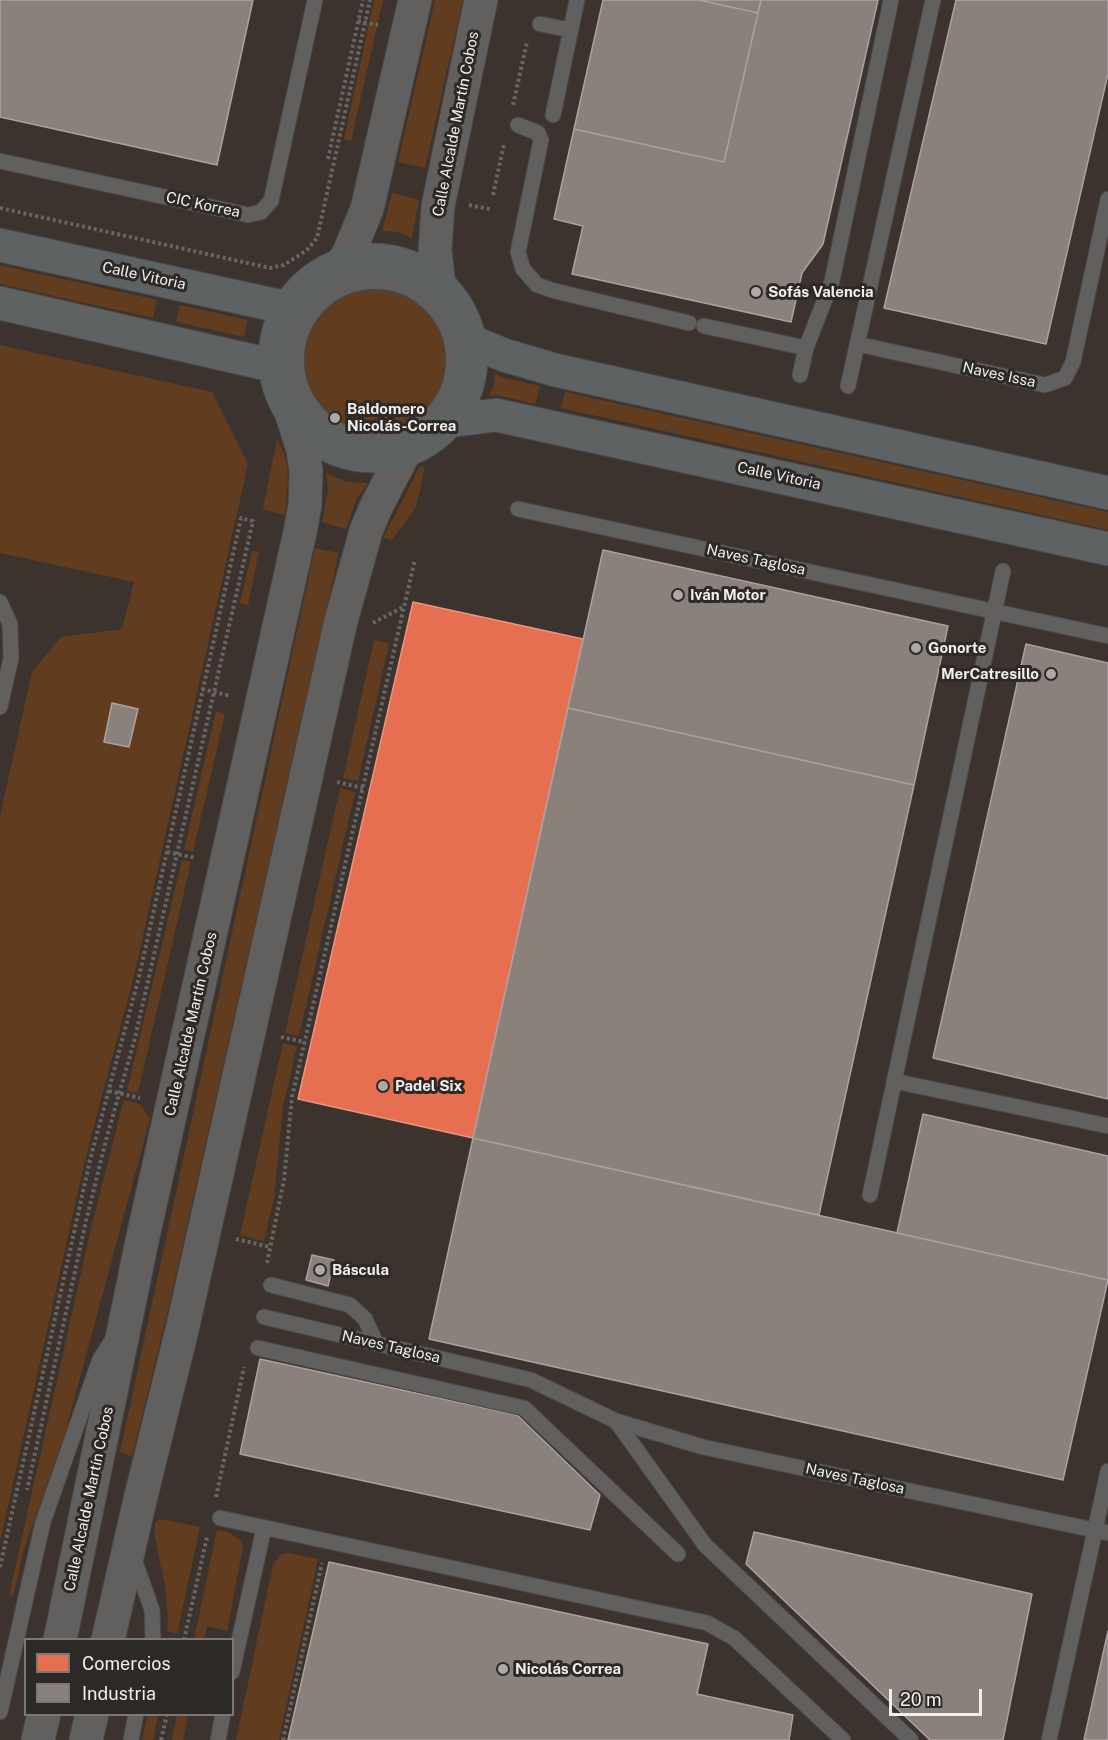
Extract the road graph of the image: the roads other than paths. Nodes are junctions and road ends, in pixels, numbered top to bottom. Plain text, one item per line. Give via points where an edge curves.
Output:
1 (315, 0) edge
2 (415, 0) edge
3 (481, 0) edge
4 (577, 0) edge
5 (891, 0) edge
6 (933, 0) edge
7 (535, 28) road end
8 (571, 30) junction
9 (553, 115) dead end
10 (512, 124) road end
11 (0, 161) edge
12 (1108, 199) edge
13 (0, 245) edge
14 (346, 273) junction
15 (439, 285) junction
16 (0, 303) edge
17 (288, 308) junction
18 (470, 341) junction
19 (857, 344) junction
20 (806, 348) junction
21 (275, 366) junction
22 (800, 375) dead end
23 (848, 386) dead end
24 (290, 409) junction
25 (449, 421) junction
26 (405, 451) junction
27 (1108, 493) edge
28 (518, 509) dead end
29 (1108, 549) edge
30 (1002, 571) dead end
31 (0, 602) edge
32 (994, 612) junction
33 (1108, 636) edge
34 (0, 707) edge
35 (894, 1081) junction
36 (1108, 1126) edge
37 (870, 1195) dead end
38 (271, 1285) dead end
39 (127, 1316) junction
40 (264, 1317) dead end
41 (376, 1343) junction
42 (252, 1352) road end
43 (616, 1421) junction
44 (1108, 1471) edge
45 (215, 1518) road end
46 (264, 1528) junction
47 (1102, 1531) edge
48 (129, 1546) junction
49 (678, 1554) dead end
50 (60, 1638) edge
51 (108, 1638) edge
52 (153, 1638) edge
53 (234, 1663) edge
54 (0, 1712) edge
55 (44, 1716) edge
56 (92, 1716) edge
57 (136, 1716) edge
58 (223, 1716) edge
59 (38, 1740) edge
60 (86, 1740) edge
61 (131, 1740) edge
62 (218, 1740) edge
63 (843, 1740) edge
64 (911, 1740) edge
65 (1049, 1740) edge

1 - 11 lane, CIC Korrea via 271,201 261,212 248,215
2 - 14 main road via 367,209 348,255
3 - 15 main road, Calle Alcalde Martín Cobos via 438,206 435,250
4 - 8 lane
5 - 20 lane via 832,281
6 - 19 lane
7 - 8 lane
8 - 9 lane
10 - 20 lane via 538,133 541,140 518,252 523,269 537,285
12 - 19 lane, Naves Issa via 1073,362 1065,378 1045,385
13 - 17 highway, Calle Vitoria
14 - 14 street via 314,304 301,323 292,358 297,387 303,401 322,423 348,438 376,442 406,436 434,417 452,387 457,360 452,333 439,309 418,290 392,280
14 - 15 highway via 375,260 393,262
14 - 17 highway via 320,275
15 - 18 highway via 462,316
16 - 21 highway
17 - 21 highway via 278,334
18 - 25 highway via 469,381
18 - 27 highway via 555,370
19 - 23 lane
20 - 22 lane
21 - 24 highway
24 - 26 highway via 320,440 340,450 384,456
24 - 39 main road, Calle Alcalde Martín Cobos via 303,450 305,505
25 - 26 highway via 421,444
25 - 29 highway, Calle Vitoria via 496,415
26 - 48 main road via 360,546 341,621 182,1330
28 - 32 lane, Naves Taglosa
30 - 32 lane
31 - 34 lane via 10,624 11,658
32 - 33 lane, Naves Taglosa
32 - 35 lane
35 - 36 lane
35 - 37 lane
38 - 41 lane via 350,1305 365,1319
39 - 50 main road, Calle Alcalde Martín Cobos
39 - 54 lane via 100,1359 43,1522
40 - 41 lane, Naves Taglosa
41 - 43 lane, Naves Taglosa via 531,1380
42 - 49 lane via 524,1408
43 - 47 lane, Naves Taglosa via 703,1447
43 - 64 lane, Naves Taglosa via 705,1545
44 - 47 lane
45 - 46 lane
46 - 53 lane
46 - 63 lane via 707,1623 734,1638
47 - 65 lane
48 - 51 main road
48 - 52 lane via 152,1610
55 - 59 main road
56 - 60 main road
57 - 61 lane
58 - 62 lane

